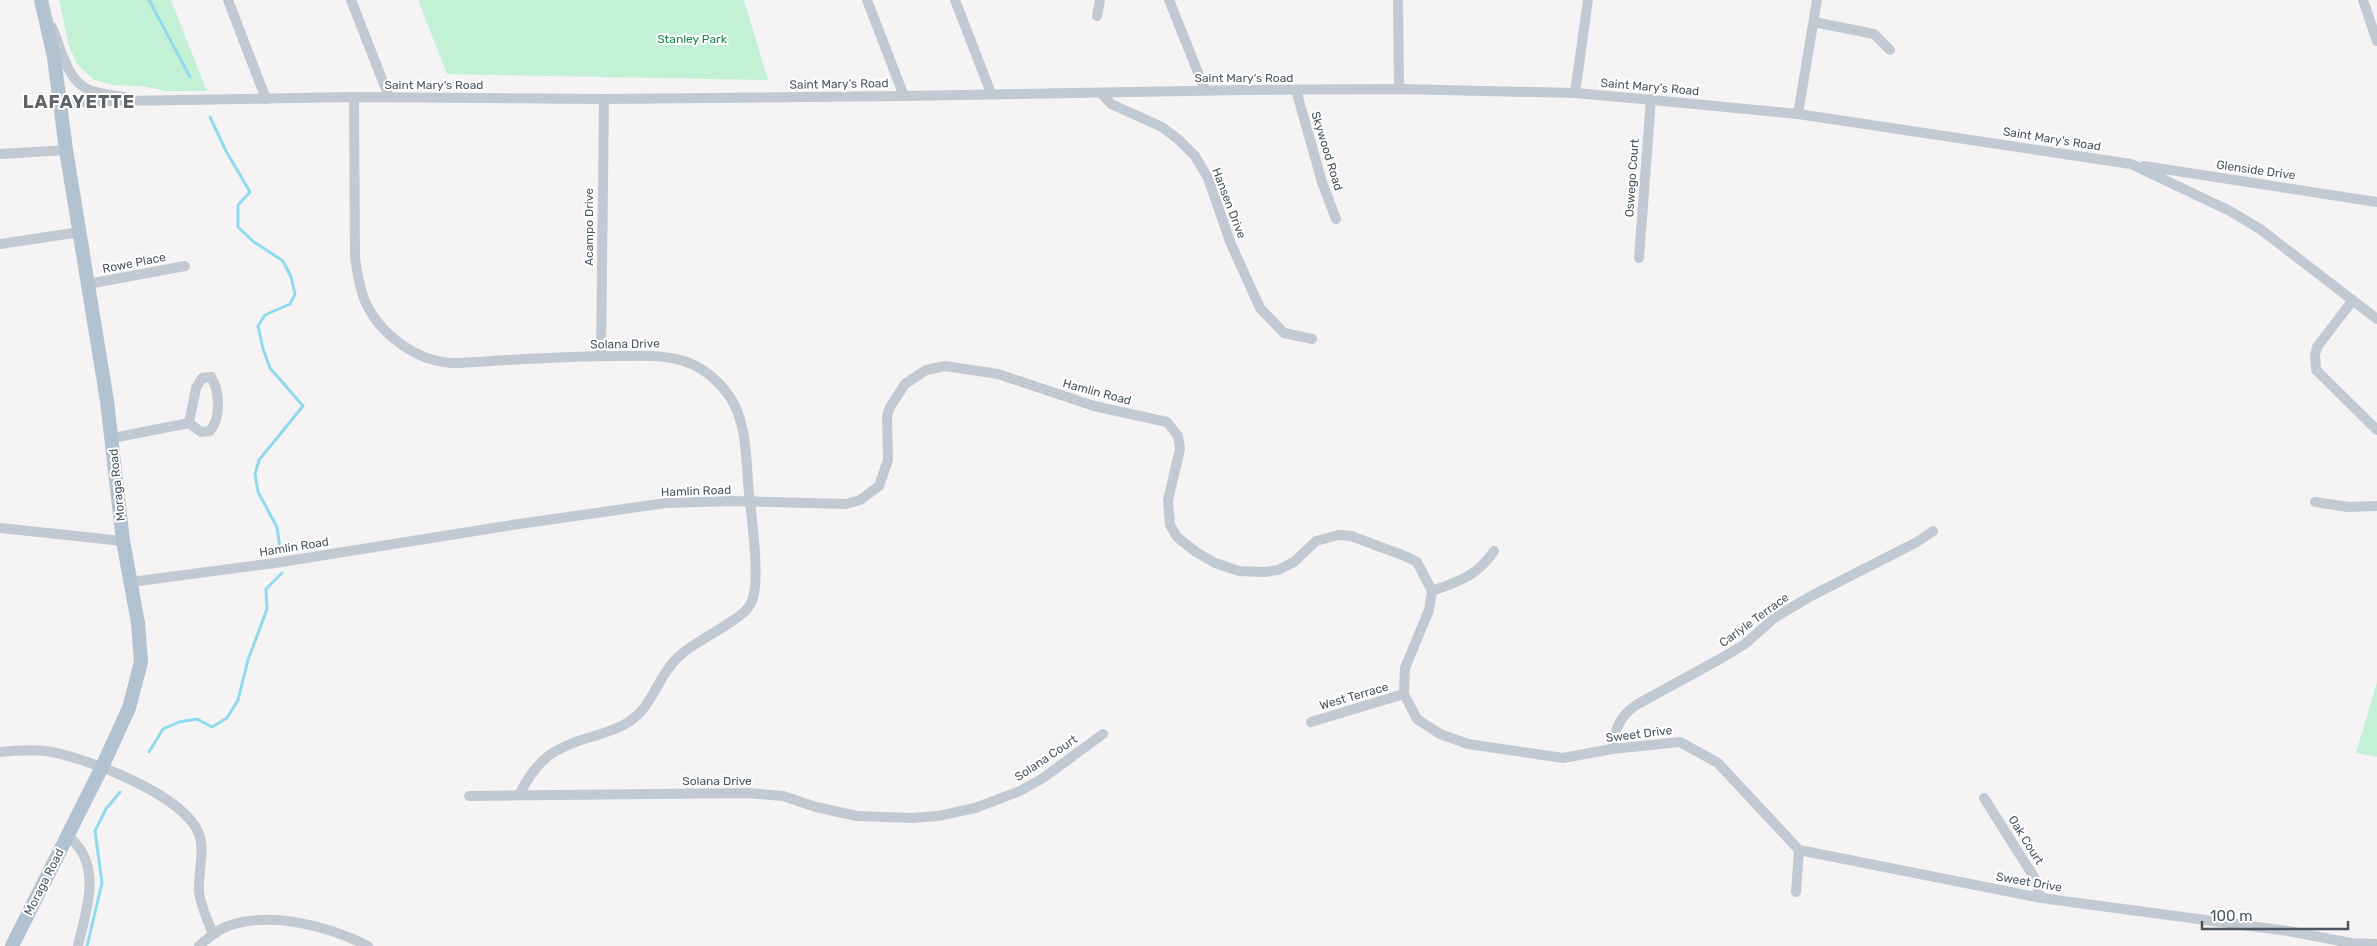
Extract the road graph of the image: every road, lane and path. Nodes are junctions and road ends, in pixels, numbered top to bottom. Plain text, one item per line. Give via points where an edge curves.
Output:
1 (228, 0) edge
2 (351, 0) edge
3 (867, 0) edge
4 (955, 0) edge
5 (1100, 0) edge
6 (1169, 0) edge
7 (1398, 0) edge
8 (1588, 0) edge
9 (1817, 0) edge
10 (2364, 0) edge
11 (42, 2) edge
12 (1097, 16) dead end
13 (1814, 22) junction
14 (2377, 41) edge
15 (1890, 50) dead end
16 (1399, 89) junction
17 (1205, 90) junction
18 (1296, 90) junction
19 (1101, 93) junction
20 (992, 94) junction
21 (1575, 94) junction
22 (904, 96) junction
23 (354, 97) junction
24 (389, 97) junction
25 (266, 99) junction
26 (604, 99) junction
27 (1651, 99) junction
28 (61, 102) junction
29 (147, 102) junction
30 (1798, 114) junction
31 (66, 150) junction
32 (0, 154) edge
33 (2130, 164) junction
34 (2377, 202) edge
35 (1336, 219) dead end
36 (80, 232) junction
37 (0, 244) edge
38 (1639, 258) dead end
39 (185, 266) dead end
40 (88, 284) junction
41 (2353, 300) junction
42 (2377, 319) edge
43 (1312, 339) dead end
44 (601, 356) junction
45 (188, 423) junction
46 (2377, 430) edge
47 (112, 438) junction
48 (749, 502) junction
49 (2315, 502) dead end
50 (2377, 506) edge
51 (0, 528) edge
52 (1933, 531) dead end
53 (122, 541) junction
54 (1494, 551) dead end
55 (131, 582) junction
56 (1432, 591) junction
57 (1404, 694) junction
58 (1311, 722) dead end
59 (1103, 734) dead end
60 (1612, 749) junction
61 (0, 752) edge
62 (102, 767) junction
63 (519, 795) junction
64 (469, 796) dead end
65 (1984, 798) dead end
66 (912, 818) joint
67 (68, 834) junction
68 (1799, 850) junction
69 (1796, 892) dead end
70 (2041, 898) junction
71 (213, 934) junction
72 (2377, 944) edge
73 (12, 946) edge
74 (78, 946) edge
75 (199, 946) edge
76 (368, 946) edge

1 - 25 street
2 - 24 street
3 - 22 street
4 - 20 street
5 - 12 street
6 - 17 street
7 - 16 street
8 - 21 street
9 - 13 street
10 - 14 street
11 - 28 main road, Moraga Road
11 - 29 street via 76,81 88,89
13 - 15 street via 1874,34
13 - 30 street
16 - 18 street, Saint Mary's Road
16 - 21 street, Saint Mary's Road
17 - 18 street, Saint Mary's Road
17 - 19 street, Saint Mary's Road
18 - 35 street, Skywood Road
19 - 20 street, Saint Mary's Road
19 - 43 street, Hansen Drive via 1111,104 1162,127 1196,156 1208,178 1231,244 1260,308 1284,333
20 - 22 street, Saint Mary's Road
21 - 27 street, Saint Mary's Road
22 - 26 street, Saint Mary's Road
23 - 24 street, Saint Mary's Road
23 - 25 street, Saint Mary's Road
23 - 44 street, Solana Drive via 355,258 365,302 380,326 420,355 451,363
24 - 26 street, Saint Mary's Road
25 - 29 street, Saint Mary's Road
26 - 44 street, Acampo Drive
27 - 30 street, Saint Mary's Road
27 - 38 street, Oswego Court
28 - 29 street, Saint Mary's Road
28 - 31 main road, Moraga Road
30 - 33 street, Saint Mary's Road
31 - 32 street
31 - 36 main road, Moraga Road
33 - 34 street, Glenside Drive
33 - 41 street, Saint Mary's Road via 2230,210
36 - 37 street
36 - 40 main road, Moraga Road
39 - 40 street, Rowe Place
40 - 47 main road, Moraga Road
41 - 42 street, Saint Mary's Road
41 - 46 street via 2318,347 2316,370
44 - 48 street, Solana Drive via 673,356 700,368 715,380 730,398 740,419
45 - 45 street via 201,432 210,431 216,423 216,386 211,377 202,378 196,388
45 - 47 street
47 - 53 main road, Moraga Road
48 - 55 street, Hamlin Road via 666,503
48 - 56 street, Hamlin Road via 846,504 868,495 879,486 888,460 887,416 896,396 912,378 926,370 944,366 998,374 1094,406 1167,422 1178,436 1180,449 1168,500 1170,525 1177,537 1215,563 1239,571 1278,570 1294,562 1316,541 1338,535 1351,536 1417,562
48 - 63 street, Solana Drive via 755,587 745,612 690,648 671,665 646,707 628,723 562,746 544,757 528,776
49 - 50 street via 2348,507
51 - 53 street
52 - 60 street, Carlyle Terrace via 1811,596 1774,618 1745,644 1628,711 1615,728
53 - 55 main road, Moraga Road
54 - 56 street via 1471,576
55 - 62 main road, Moraga Road via 141,662 129,708
56 - 57 street via 1429,610 1405,668
57 - 58 street, West Terrace
57 - 60 street, Sweet Drive via 1417,718 1440,734 1468,744 1563,758
59 - 66 street, Solana Court via 1020,791 975,808
60 - 68 street, Sweet Drive via 1680,742 1718,763
61 - 62 street via 47,751
62 - 67 main road, Moraga Road
62 - 71 street via 151,790 182,809 194,822 200,836 199,892
63 - 64 street, Solana Drive
63 - 66 street, Solana Drive via 748,793 783,796 857,816
65 - 70 street, Oak Court via 2034,877
67 - 73 main road, Moraga Road
67 - 74 street via 84,856 90,878
68 - 69 street
68 - 70 street, Sweet Drive
70 - 72 street, Sweet Drive via 2288,931 2351,943
71 - 75 street
71 - 76 street via 241,923 271,921 321,927

